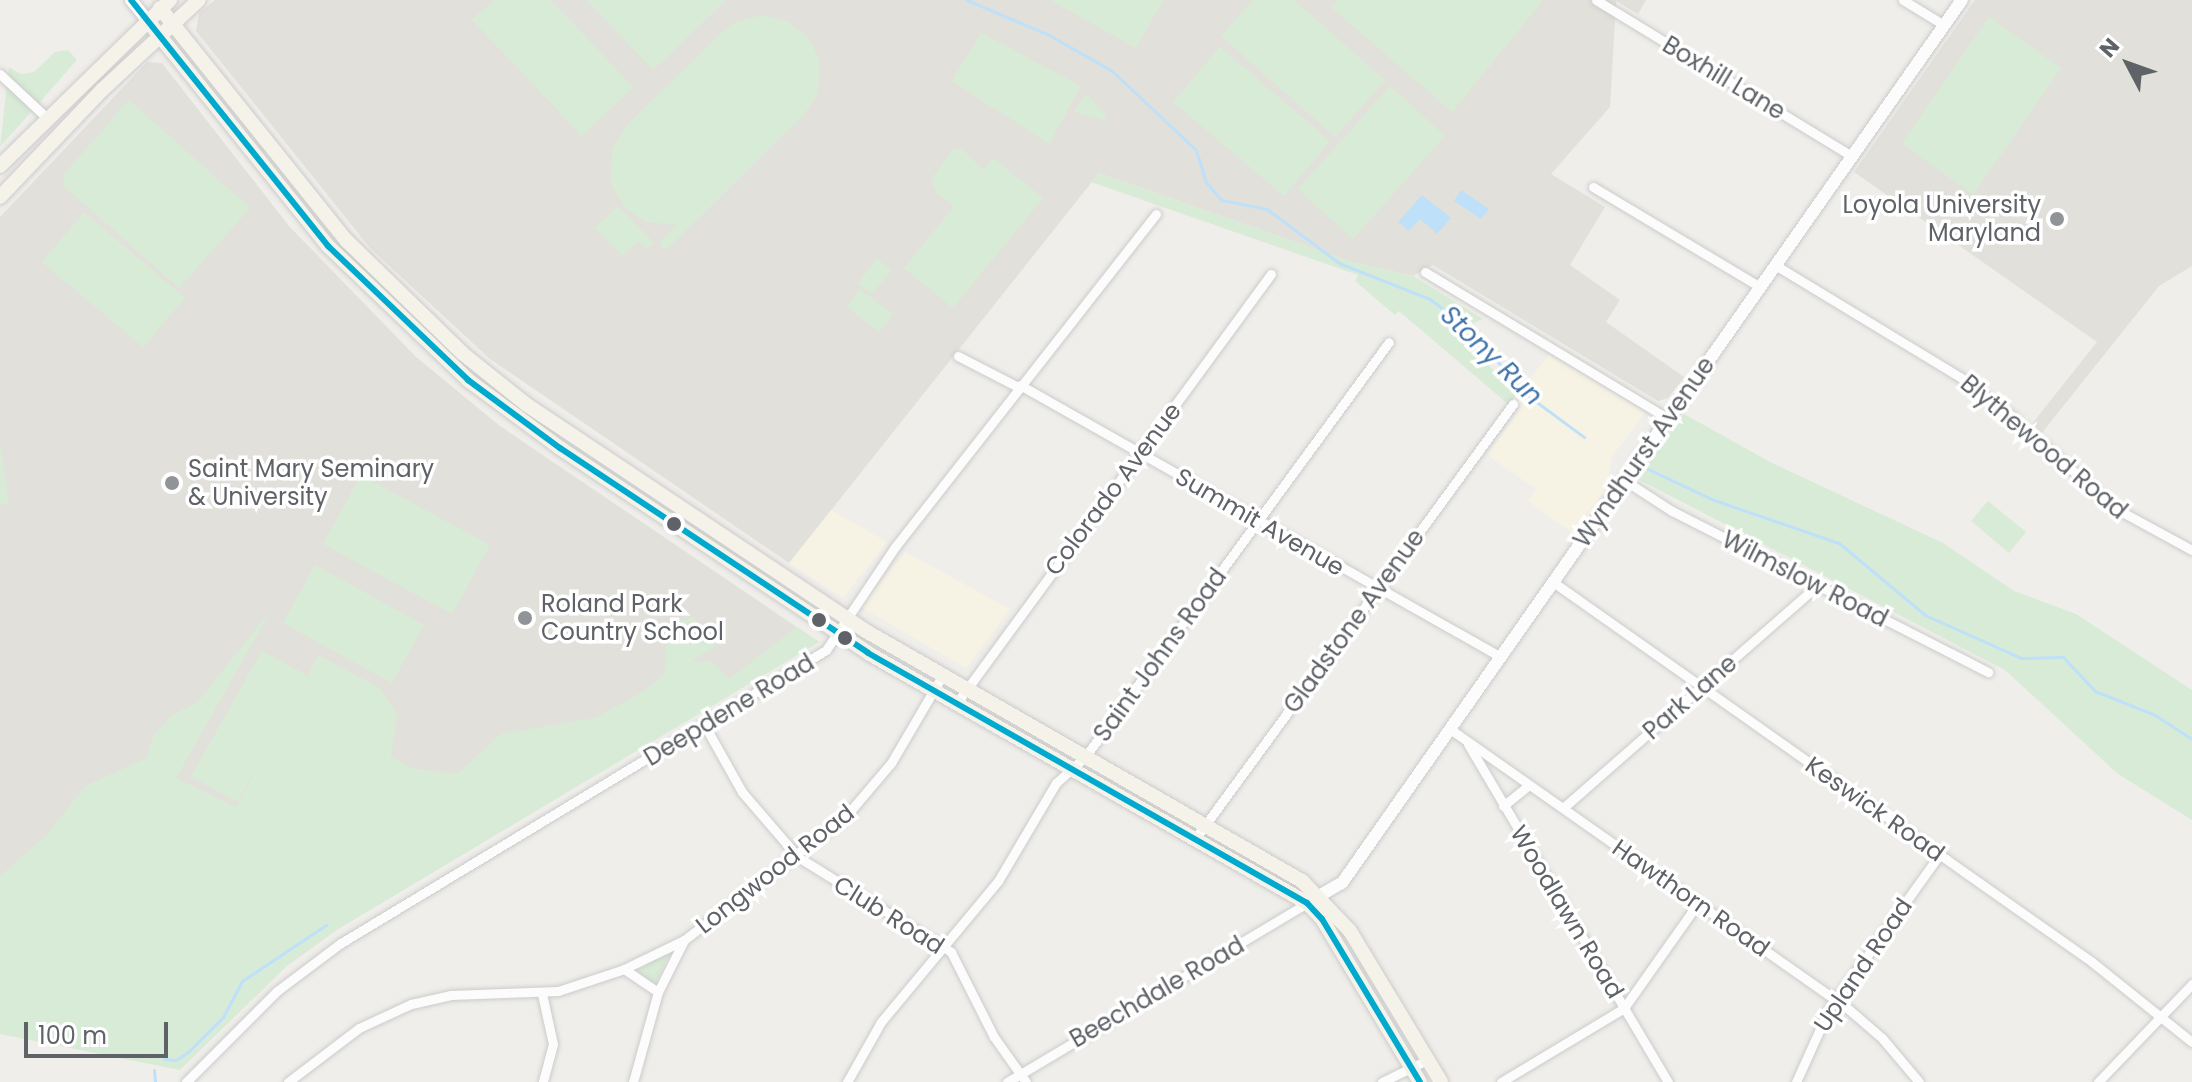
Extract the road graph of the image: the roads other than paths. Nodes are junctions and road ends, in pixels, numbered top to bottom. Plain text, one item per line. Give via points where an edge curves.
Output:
1 (131, 0) edge
2 (199, 0) edge
3 (1596, 0) edge
4 (1903, 0) edge
5 (1962, 0) edge
6 (161, 3) edge
7 (147, 20) junction
8 (172, 24) junction
9 (1944, 25) junction
10 (160, 36) junction
11 (0, 74) edge
12 (46, 117) junction
13 (1852, 156) junction
14 (0, 166) edge
15 (1593, 187) dead end
16 (0, 197) edge
17 (1156, 214) dead end
18 (1775, 265) junction
19 (1425, 272) dead end
20 (1271, 274) dead end
21 (1760, 287) junction
22 (1389, 342) dead end
23 (958, 356) dead end
24 (1019, 386) junction
25 (1513, 404) dead end
26 (1667, 418) junction
27 (1139, 453) junction
28 (1624, 480) junction
29 (1259, 521) junction
30 (2192, 550) edge
31 (1553, 582) junction
32 (1817, 586) junction
33 (1380, 590) junction
34 (846, 618) junction
35 (837, 632) junction
36 (1501, 657) junction
37 (1988, 672) dead end
38 (942, 676) junction
39 (1702, 688) junction
40 (965, 689) junction
41 (933, 692) junction
42 (956, 704) junction
43 (705, 726) junction
44 (1450, 729) junction
45 (1466, 740) junction
46 (1085, 757) junction
47 (1070, 768) junction
48 (1529, 785) junction
49 (1503, 806) junction
50 (1563, 808) junction
51 (1206, 825) junction
52 (1195, 839) junction
53 (1940, 854) junction
54 (798, 857) junction
55 (1313, 900) junction
56 (1698, 903) junction
57 (684, 940) junction
58 (944, 945) junction
59 (624, 969) junction
60 (2192, 984) edge
61 (658, 992) junction
62 (542, 994) junction
63 (1835, 1000) junction
64 (1624, 1008) junction
65 (2163, 1014) junction
66 (2192, 1042) edge
67 (1427, 1060) junction
68 (1412, 1068) junction
69 (1018, 1073) junction
70 (186, 1082) edge
71 (288, 1082) edge
72 (543, 1082) edge
73 (633, 1082) edge
74 (847, 1082) edge
75 (1007, 1082) edge
76 (1026, 1082) edge
77 (1382, 1082) edge
78 (1420, 1082) edge
79 (1441, 1082) edge
80 (1501, 1082) edge
81 (1668, 1082) edge
82 (1796, 1082) edge
83 (1919, 1082) edge
84 (2098, 1082) edge

1 - 7 street
2 - 8 main road
3 - 13 street, Boxhill Lane
4 - 9 street
5 - 9 street, Wyndhurst Avenue
6 - 7 main road
6 - 8 main road
7 - 10 main road
7 - 12 main road
8 - 10 main road
8 - 34 main road via 338,231 441,334 527,405
9 - 13 street, Wyndhurst Avenue
10 - 16 main road
10 - 35 main road via 328,246 435,352 549,441
11 - 12 street
12 - 14 main road
13 - 18 street, Wyndhurst Avenue
15 - 21 street
17 - 24 street, Deepdene Road
18 - 21 street, Wyndhurst Avenue
18 - 30 street, Blythewood Road via 1968,382 2113,507
19 - 26 street
20 - 27 street, Colorado Avenue
21 - 26 street, Wyndhurst Avenue
22 - 29 street, Saint Johns Road
23 - 24 street, Summit Avenue
24 - 27 street, Summit Avenue
24 - 34 street, Deepdene Road
25 - 33 street, Gladstone Avenue
26 - 28 street, Wyndhurst Avenue
27 - 29 street, Summit Avenue
27 - 40 street, Colorado Avenue
28 - 31 street, Wyndhurst Avenue
28 - 32 street, Wilmslow Road via 1672,511
29 - 33 street, Summit Avenue
29 - 46 street, Saint Johns Road
31 - 36 street, Wyndhurst Avenue
31 - 39 street, Keswick Road
32 - 37 street, Wilmslow Road
32 - 39 street, Park Lane
33 - 36 street, Summit Avenue
33 - 51 street, Gladstone Avenue
34 - 35 street, Deepdene Road
34 - 38 main road
35 - 41 main road
35 - 43 street, Deepdene Road via 826,650
36 - 44 street, Wyndhurst Avenue
38 - 40 main road
38 - 41 street, Longwood Road
39 - 50 street, Park Lane
39 - 53 street, Keswick Road
40 - 42 street, Colorado Avenue
40 - 46 main road
41 - 42 main road
41 - 54 street, Longwood Road via 870,790
42 - 47 main road
43 - 54 street, Club Road via 742,792
43 - 70 street, Deepdene Road via 341,943 277,991
44 - 45 street, Hawthorn Road
44 - 55 street, Wyndhurst Avenue via 1342,883
45 - 48 street, Hawthorn Road
45 - 49 street, Woodlawn Road
46 - 47 street, Saint Johns Road
46 - 51 main road
47 - 52 main road
47 - 58 street, Saint Johns Road via 998,881
48 - 49 street
48 - 50 street, Hawthorn Road
49 - 64 street, Woodlawn Road
50 - 56 street, Hawthorn Road
51 - 52 street, Gladstone Avenue
51 - 55 main road
52 - 55 main road
53 - 63 street, Upland Road
53 - 65 street, Keswick Road
54 - 57 street, Longwood Road
54 - 58 street, Club Road
55 - 67 main road via 1350,931
55 - 68 main road
55 - 69 street, Beechdale Road
56 - 63 street, Hawthorn Road
56 - 64 street
57 - 59 street, Longwood Road
57 - 61 street
58 - 69 street, Club Road
58 - 74 street, Saint Johns Road via 881,1022
59 - 61 street
59 - 62 street, Longwood Road
60 - 65 street
61 - 73 street
62 - 71 street, Longwood Road via 464,994 411,1004 328,1048
62 - 72 street via 553,1044
63 - 82 street, Upland Road
63 - 83 street, Hawthorn Road via 1882,1038
64 - 80 street
64 - 81 street, Woodlawn Road
65 - 66 street, Keswick Road
65 - 84 street
67 - 68 street
67 - 79 main road
68 - 77 street
68 - 78 main road
69 - 75 street, Beechdale Road
69 - 76 street, Club Road

